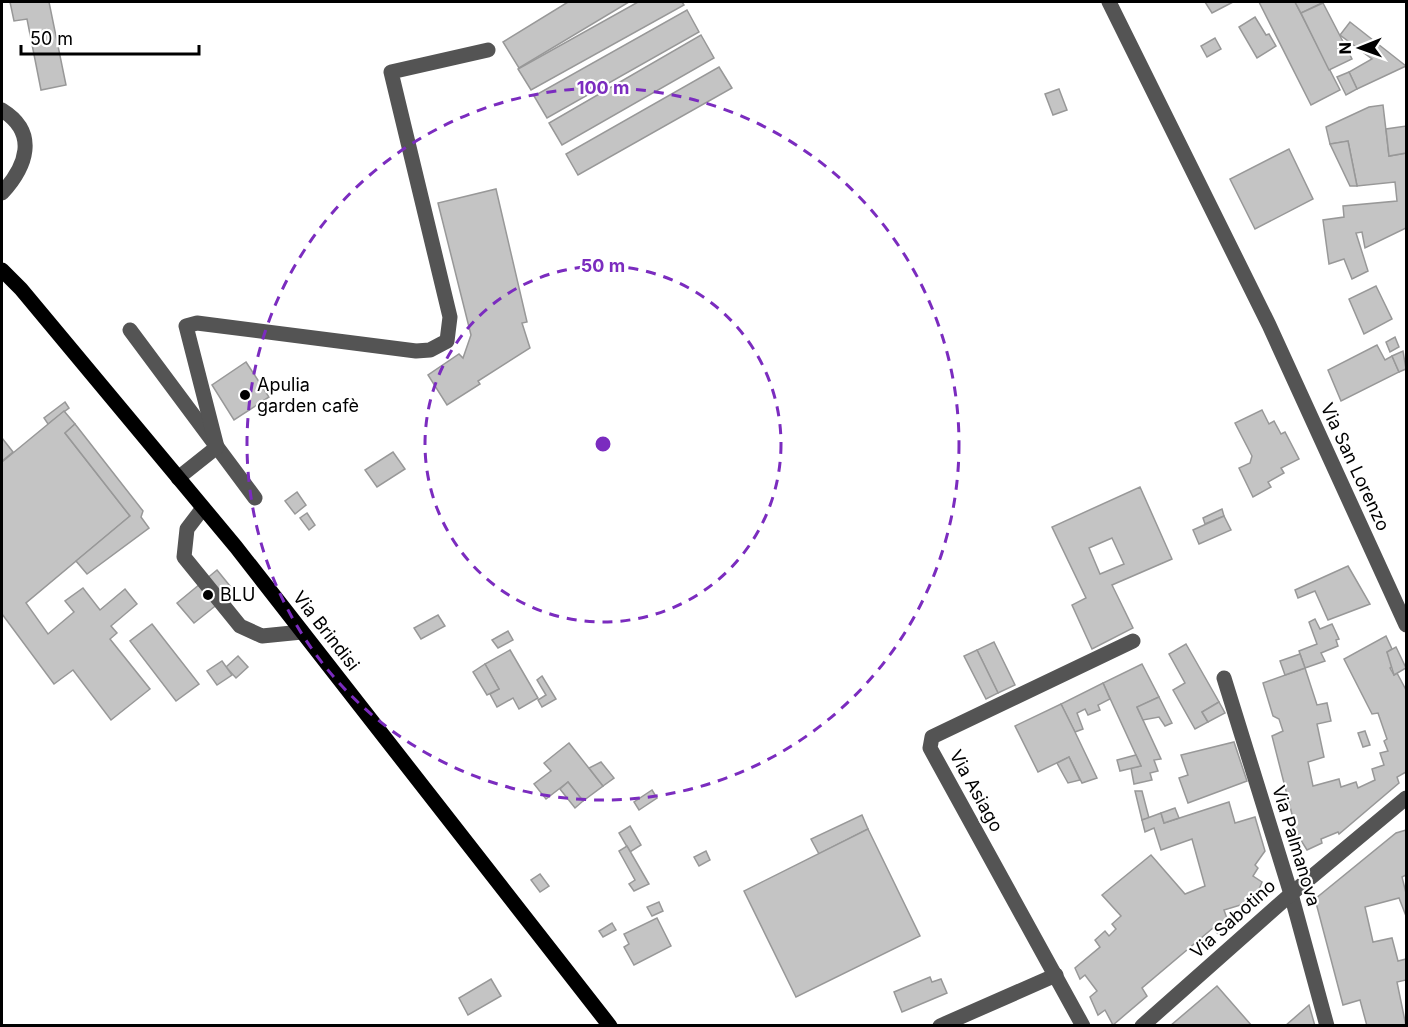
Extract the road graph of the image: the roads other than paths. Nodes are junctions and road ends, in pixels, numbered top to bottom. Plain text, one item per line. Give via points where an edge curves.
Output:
1 (1109, 2) edge
2 (488, 50) dead end
3 (2, 110) edge
4 (2, 193) edge
5 (2, 270) edge
6 (130, 330) dead end
7 (217, 447) junction
8 (178, 478) junction
9 (255, 498) dead end
10 (203, 508) junction
11 (1407, 625) edge
12 (302, 632) junction
13 (1133, 640) dead end
14 (1224, 678) dead end
15 (1407, 798) edge
16 (1291, 894) junction
17 (1056, 975) junction
18 (610, 1026) edge
19 (940, 1026) edge
20 (1083, 1026) edge
21 (1142, 1026) edge
22 (1327, 1026) edge

1 - 11 street, Via San Lorenzo via 1269,325
2 - 7 street via 391,72 450,317 447,341 430,350 416,351 197,323 186,326
3 - 4 street via 22,132 26,158
5 - 8 main road, Via Brindisi
6 - 7 street
7 - 8 street
7 - 9 street
8 - 10 main road, Via Brindisi
10 - 12 main road, Via Brindisi
10 - 12 street via 187,529 184,557 240,626 262,636
12 - 18 main road, Via Brindisi
13 - 17 street, Via Asiago via 932,737 930,748
14 - 16 street, Via Palmanova
15 - 16 street, Via Sabotino
16 - 21 street, Via Sabotino
16 - 22 street, Via Palmanova
17 - 19 street
17 - 20 street, Via Asiago

